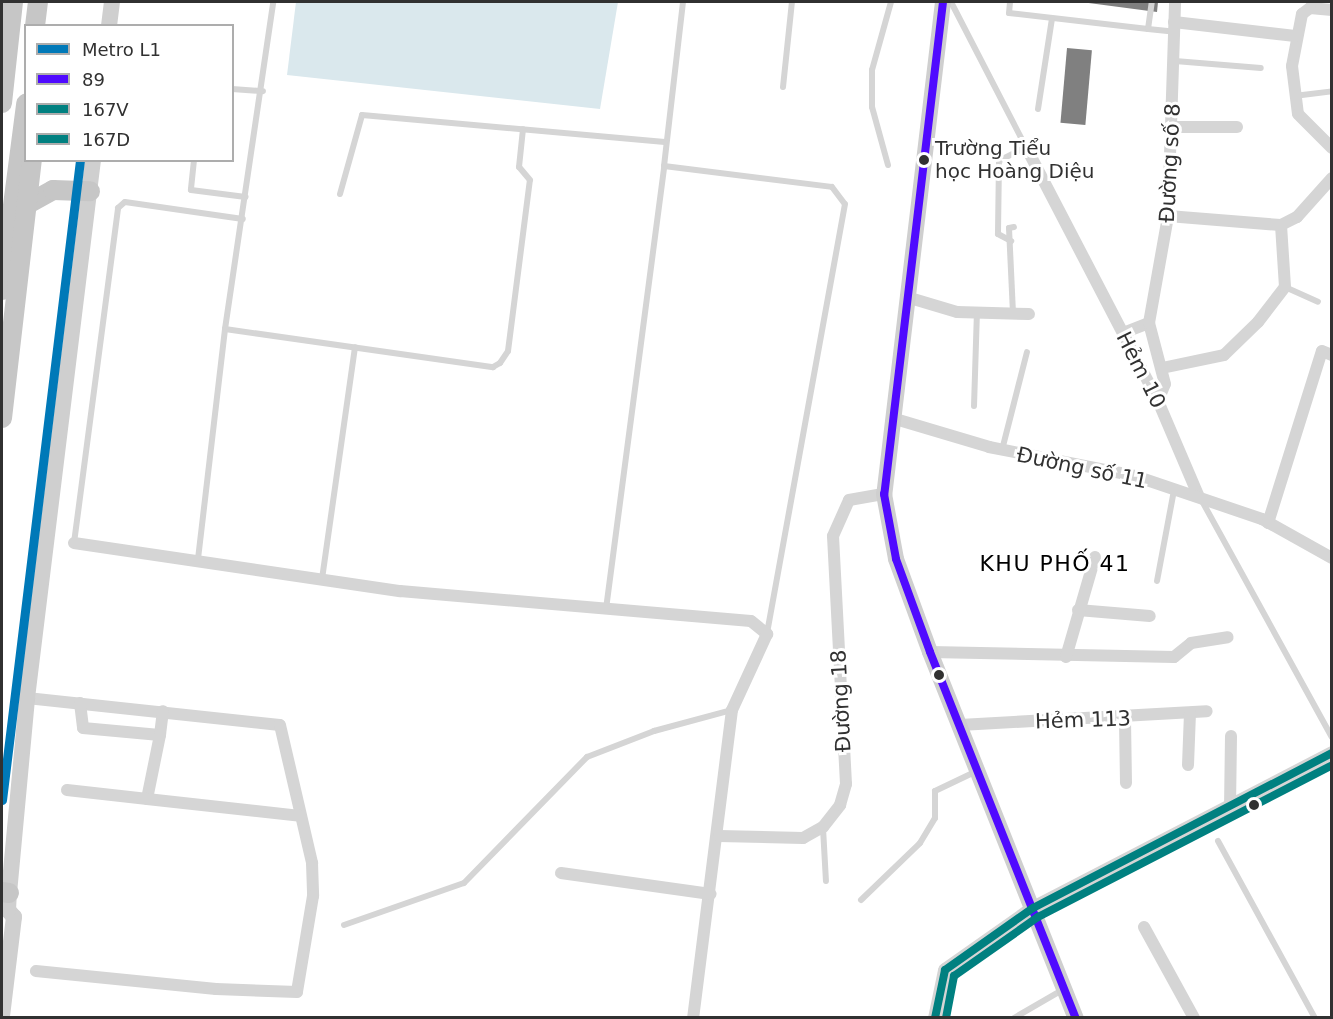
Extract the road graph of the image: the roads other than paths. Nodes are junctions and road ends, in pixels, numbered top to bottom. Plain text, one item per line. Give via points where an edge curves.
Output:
1 (13, 2) edge
2 (38, 2) edge
3 (50, 2) edge
4 (112, 2) edge
5 (273, 2) edge
6 (683, 2) edge
7 (792, 2) edge
8 (891, 2) edge
9 (943, 2) edge
10 (951, 2) edge
11 (1010, 2) edge
12 (1152, 2) edge
13 (1175, 2) edge
14 (1332, 10) edge
15 (1052, 19) junction
16 (35, 24) edge
17 (47, 24) edge
18 (109, 24) edge
19 (1175, 27) junction
20 (1148, 29) junction
21 (1295, 36) junction
22 (1175, 61) junction
23 (1261, 68) dead end
24 (783, 87) dead end
25 (234, 89) edge
26 (263, 91) junction
27 (1332, 91) edge
28 (1293, 96) junction
29 (2, 103) edge
30 (1038, 109) dead end
31 (24, 120) edge
32 (1172, 127) junction
33 (1237, 127) dead end
34 (523, 129) junction
35 (665, 142) junction
36 (1026, 147) junction
37 (1332, 148) edge
38 (32, 162) edge
39 (93, 162) edge
40 (194, 162) edge
41 (888, 165) dead end
42 (664, 166) junction
43 (1332, 178) edge
44 (90, 191) junction
45 (340, 194) dead end
46 (246, 197) junction
47 (27, 206) junction
48 (1168, 216) junction
49 (243, 219) junction
50 (1281, 225) junction
51 (1014, 227) dead end
52 (1011, 241) junction
53 (1286, 287) junction
54 (2, 290) edge
55 (910, 298) junction
56 (1318, 302) dead end
57 (1013, 313) junction
58 (977, 314) junction
59 (1029, 314) dead end
60 (1149, 323) junction
61 (225, 329) junction
62 (1123, 333) junction
63 (355, 347) junction
64 (1027, 352) dead end
65 (1332, 355) edge
66 (1161, 368) junction
67 (1158, 401) junction
68 (974, 406) dead end
69 (2, 418) edge
70 (892, 418) junction
71 (1002, 450) junction
72 (1174, 490) junction
73 (884, 494) junction
74 (1199, 497) junction
75 (1268, 523) junction
76 (74, 543) joint
77 (1095, 557) dead end
78 (1332, 558) edge
79 (198, 559) junction
80 (322, 579) junction
81 (1157, 580) dead end
82 (606, 609) junction
83 (1078, 610) junction
84 (1150, 616) dead end
85 (767, 634) junction
86 (1228, 637) dead end
87 (930, 652) junction
88 (1066, 657) junction
89 (27, 698) junction
90 (80, 703) junction
91 (732, 710) junction
92 (163, 711) junction
93 (1207, 711) dead end
94 (1190, 713) junction
95 (1125, 720) junction
96 (960, 725) junction
97 (160, 735) junction
98 (1231, 736) dead end
99 (1332, 737) edge
100 (1332, 753) edge
101 (1188, 765) dead end
102 (980, 769) junction
103 (1126, 783) dead end
104 (66, 790) dead end
105 (147, 799) junction
106 (1230, 808) junction
107 (300, 816) junction
108 (823, 828) junction
109 (719, 836) junction
110 (1218, 841) dead end
111 (561, 873) dead end
112 (826, 881) dead end
113 (711, 894) junction
114 (861, 900) dead end
115 (5, 903) edge
116 (1033, 908) junction
117 (344, 925) dead end
118 (1144, 927) dead end
119 (36, 971) dead end
120 (1065, 989) junction
121 (2, 1016) edge
122 (693, 1017) edge
123 (935, 1017) edge
124 (1014, 1017) edge
125 (1076, 1017) edge
126 (1194, 1017) edge
127 (1315, 1017) edge

1 - 29 highway
2 - 16 highway
3 - 17 highway
4 - 18 main road
5 - 26 lane
6 - 35 lane
7 - 24 lane
8 - 41 lane via 872,70 872,106
9 - 55 main road
10 - 36 lane, Hẻm 10
11 - 15 lane via 1009,13
12 - 20 lane
13 - 19 street, Đường số 8
14 - 21 street via 1305,11
15 - 20 lane
15 - 30 lane
19 - 20 lane
19 - 21 street
19 - 22 street, Đường số 8
21 - 28 street
22 - 23 lane
22 - 32 street, Đường số 8
25 - 26 lane
26 - 46 lane
27 - 28 lane
28 - 37 street via 1308,129
31 - 54 highway
32 - 33 street
32 - 48 street, Đường số 8
34 - 35 lane
34 - 45 lane via 362,115
34 - 63 lane via 519,166 531,180 505,358 493,367
35 - 42 lane
36 - 52 lane via 999,161 998,234
36 - 62 street, Hẻm 10
38 - 47 highway
39 - 44 main road
40 - 46 lane via 191,190
42 - 82 lane
42 - 85 lane via 832,187 845,204
43 - 50 street via 1292,222
44 - 47 highway via 53,190
44 - 89 main road
46 - 49 lane
47 - 69 highway
48 - 50 street
48 - 60 street, Đường số 8
49 - 61 lane
49 - 76 lane via 125,202 118,208
50 - 53 street
51 - 52 lane
52 - 57 lane
53 - 56 lane
53 - 66 street via 1224,355
55 - 58 street
55 - 70 main road
57 - 58 street
57 - 59 street
58 - 68 lane
60 - 62 street
60 - 66 street
61 - 63 lane
61 - 79 lane
62 - 67 street, Hẻm 10
63 - 80 lane
64 - 71 lane
65 - 75 street via 1322,351
66 - 67 street via 1165,384
67 - 74 street, Hẻm 10
70 - 71 street, Đường số 11
70 - 73 main road
71 - 72 street, Đường số 11 via 1135,476
72 - 74 street, Đường số 11
72 - 81 lane
73 - 87 main road via 896,559
73 - 108 street, Đường 18 via 849,500 833,536 846,784 840,805
74 - 75 street, Đường số 11
74 - 99 lane, Hẻm 10
75 - 78 street, Đường số 11
76 - 79 street
77 - 83 street
79 - 80 street
80 - 82 street via 400,591
82 - 85 street via 751,621
83 - 84 street
83 - 88 street
85 - 91 street
86 - 88 street via 1191,643 1174,657
87 - 88 street
87 - 96 main road
89 - 90 street
89 - 115 main road
90 - 92 street
90 - 97 street via 83,728
91 - 109 street
91 - 117 lane via 654,731 587,757 464,883
92 - 97 street
92 - 107 street via 280,725
93 - 94 street, Hẻm 113
94 - 95 street, Hẻm 113
94 - 101 street
95 - 96 street, Hẻm 113
95 - 103 street
96 - 102 main road
97 - 105 street
98 - 106 street
100 - 106 street
102 - 114 lane via 935,791 935,818 920,843
102 - 116 main road
104 - 105 street
105 - 107 street
106 - 116 street
107 - 119 street via 312,863 313,896 297,992 216,990
108 - 109 street via 803,838
108 - 112 lane
109 - 113 street
110 - 127 lane
111 - 113 street
113 - 122 street
115 - 121 main road via 14,917
116 - 120 main road
116 - 123 street via 945,970
118 - 126 street
120 - 124 lane
120 - 125 main road

